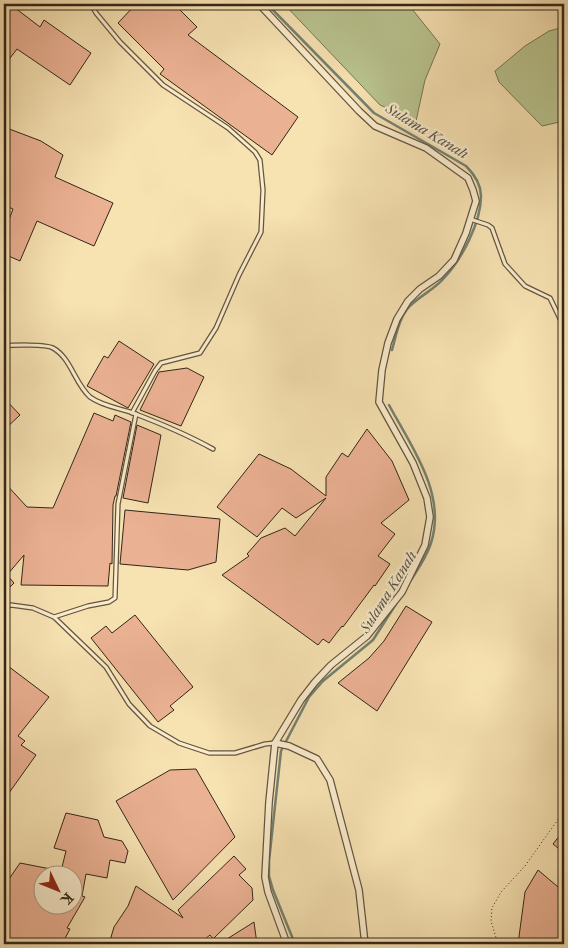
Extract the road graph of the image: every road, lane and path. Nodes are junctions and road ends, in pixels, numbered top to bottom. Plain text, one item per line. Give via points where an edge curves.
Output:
1 (91, 4) edge
2 (258, 4) edge
3 (470, 219) junction
4 (564, 326) edge
5 (4, 346) edge
6 (134, 413) junction
7 (213, 449) dead end
8 (4, 607) edge
9 (54, 616) junction
10 (275, 742) junction
11 (564, 811) edge
12 (287, 944) edge
13 (365, 944) edge
14 (498, 944) edge

1 - 6 lane via 120,42 163,85 228,128 260,160 263,190 261,232 216,328 200,353 161,363
2 - 3 street via 376,126 426,148 468,178 476,201
3 - 4 lane via 492,228 505,264 525,286 550,298
3 - 10 street via 454,260 408,301 397,319 382,370 379,402 413,463 427,498 430,517 425,544 402,592 368,636 314,682
5 - 6 lane via 52,348 60,354 91,397
6 - 7 lane via 186,433
6 - 9 lane via 118,504 114,598
8 - 9 lane via 33,608
9 - 10 lane via 106,667 129,704 150,726 179,743 209,753 235,753
10 - 12 street via 264,877
10 - 13 street via 317,759 330,780 359,890
11 - 14 path via 492,908 491,921

